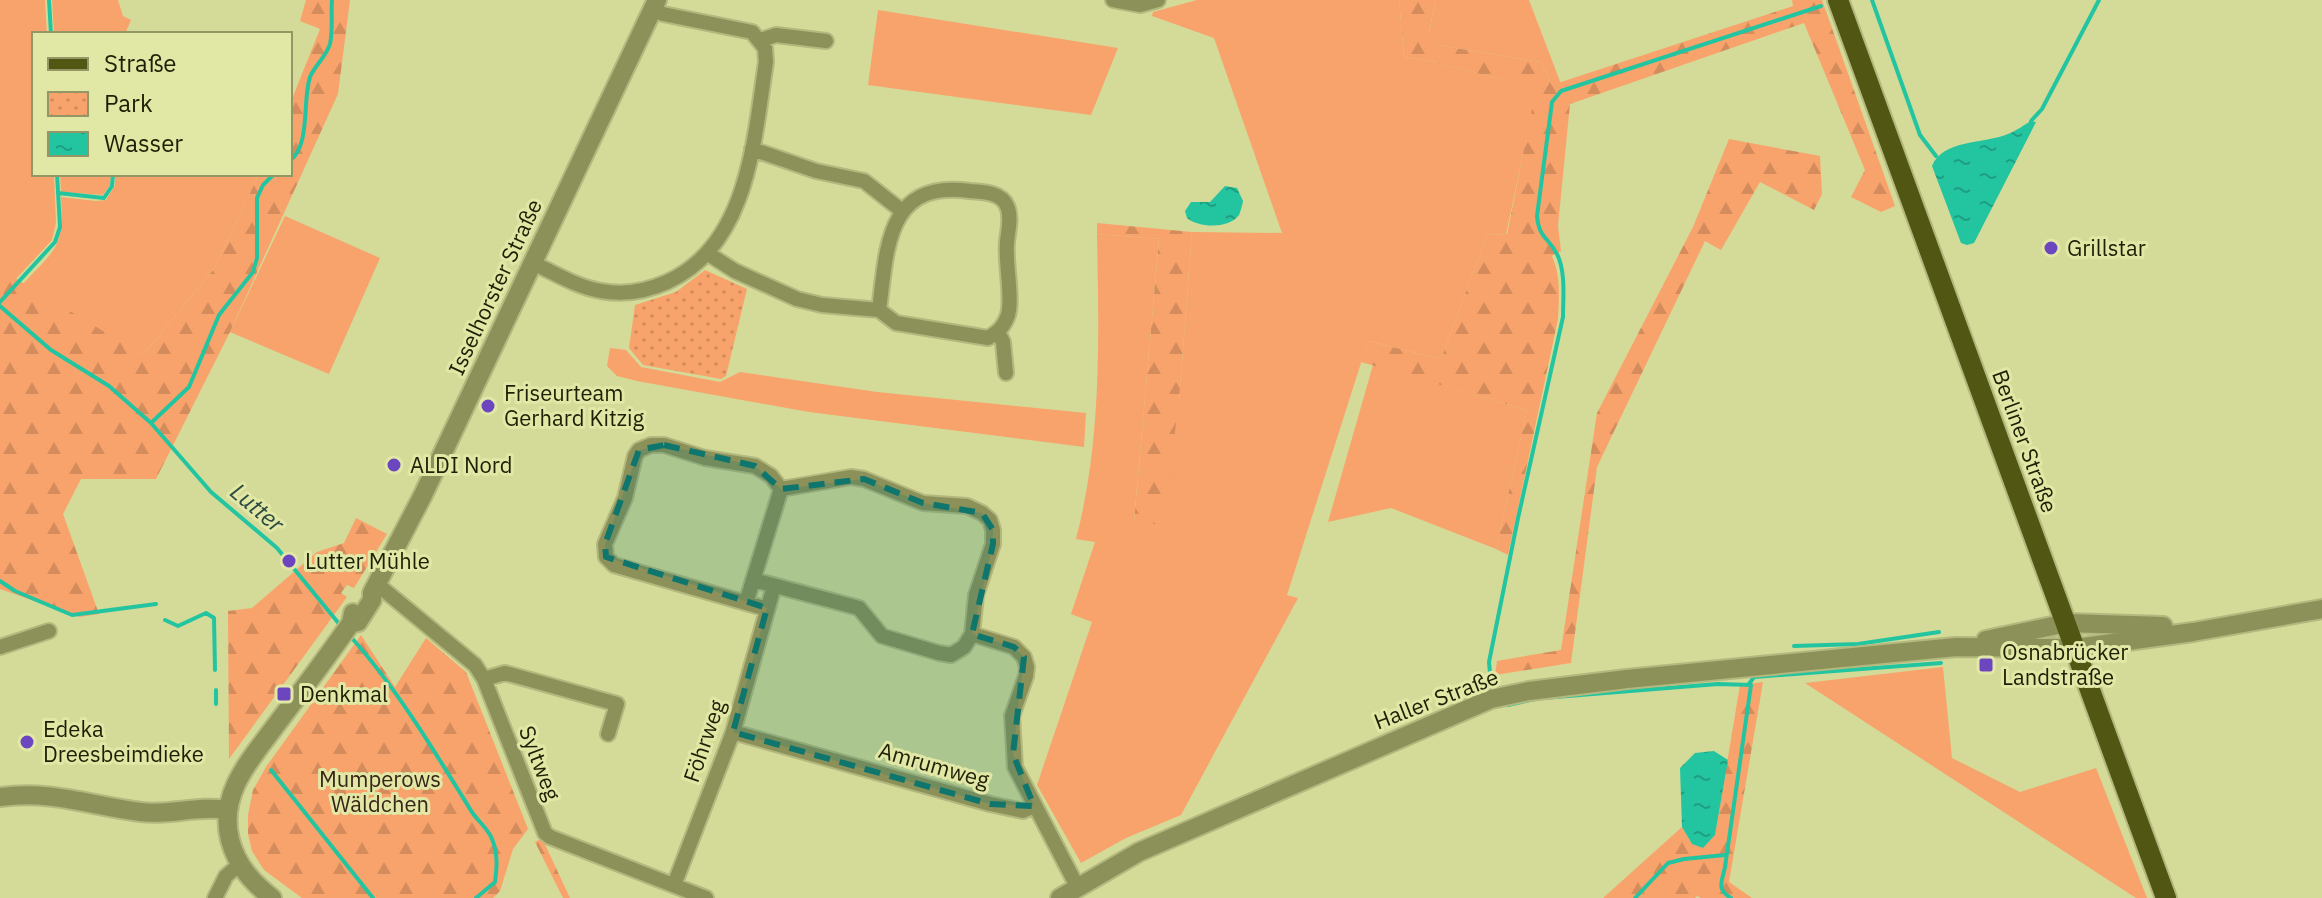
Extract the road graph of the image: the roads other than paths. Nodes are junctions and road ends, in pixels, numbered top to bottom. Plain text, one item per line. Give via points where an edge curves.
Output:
1 (1113, 0) edge
2 (1157, 0) edge
3 (1838, 0) edge
4 (655, 5) edge
5 (761, 40) junction
6 (826, 41) dead end
7 (752, 149) junction
8 (902, 211) junction
9 (707, 253) junction
10 (533, 263) junction
11 (879, 310) junction
12 (998, 332) junction
13 (1006, 373) dead end
14 (781, 489) junction
15 (754, 580) junction
16 (774, 586) junction
17 (375, 589) junction
18 (746, 603) junction
19 (767, 609) junction
20 (2322, 609) edge
21 (2067, 623) junction
22 (2227, 625) junction
23 (49, 631) dead end
24 (972, 634) junction
25 (0, 647) edge
26 (1956, 647) junction
27 (2076, 648) junction
28 (484, 679) junction
29 (733, 732) junction
30 (608, 734) dead end
31 (0, 797) edge
32 (1034, 806) junction
33 (227, 810) junction
34 (239, 865) junction
35 (674, 885) junction
36 (1078, 888) junction
37 (215, 898) edge
38 (272, 898) edge
39 (706, 898) edge
40 (1060, 898) edge
41 (2166, 898) edge

1 - 2 street via 1140,5
3 - 21 main road, Berliner Straße
4 - 5 street via 663,14 737,27
4 - 10 street, Isselhorster Straße
5 - 6 street via 776,35
5 - 7 street via 766,62
7 - 8 street via 864,181
7 - 9 street via 733,213
8 - 11 street via 891,231
8 - 12 street via 934,190 953,188 1002,199 1010,217 1009,312
9 - 10 street via 671,280 623,293 572,282
9 - 11 street via 783,294 822,305
10 - 17 street, Isselhorster Straße
11 - 12 street via 896,323 988,338
12 - 13 street
14 - 15 street
14 - 18 street via 755,466 651,445 635,456 625,498 605,544 606,557 614,565
14 - 24 street via 851,477 923,503 967,506 982,513 990,520 993,544 976,595
15 - 16 street
15 - 18 street
16 - 19 street, Föhrweg
16 - 24 street via 859,608 882,636 939,653 951,655
17 - 28 street, Syltweg via 475,665
17 - 33 street, Isselhorster Straße via 252,757
18 - 19 street
19 - 29 street, Föhrweg
20 - 22 street
21 - 22 street
21 - 26 street, Haller Straße
21 - 27 main road, Berliner Straße
22 - 27 street
23 - 25 street
24 - 32 street via 1014,647 1024,657 1026,676 1012,716 1013,754
26 - 27 street, Haller Straße
26 - 36 street, Haller Straße via 1627,679 1491,699 1139,852
27 - 41 main road, Berliner Straße
28 - 30 street via 505,673 617,704
28 - 35 street, Syltweg via 545,833
29 - 32 street, Amrumweg via 990,804 1023,811
29 - 35 street, Föhrweg
31 - 33 street via 61,796 142,812
32 - 36 street
33 - 34 street
34 - 37 street via 226,876
34 - 38 street
35 - 39 street, Syltweg
36 - 40 street, Haller Straße

